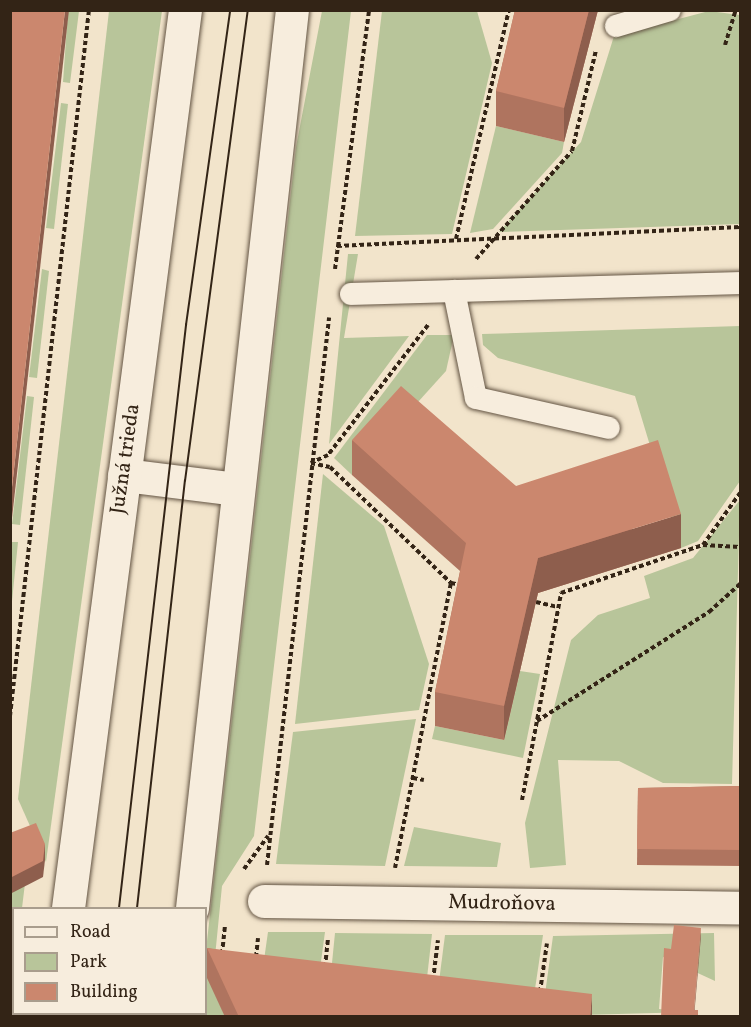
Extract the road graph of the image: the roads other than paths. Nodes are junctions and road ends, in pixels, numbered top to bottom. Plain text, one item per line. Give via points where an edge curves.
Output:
1 (185, 10) edge
2 (292, 10) edge
3 (670, 10) edge
4 (615, 26) dead end
5 (741, 284) edge
6 (342, 287) road end
7 (454, 291) junction
8 (609, 428) dead end
9 (124, 476) junction
10 (237, 489) junction
11 (264, 901) road end
12 (68, 907) edge
13 (192, 907) edge
14 (741, 908) edge

1 - 9 street, Južná trieda
2 - 10 street
3 - 4 lane
5 - 7 lane
6 - 7 lane
7 - 8 lane via 476,398
9 - 10 street
9 - 12 street, Južná trieda
10 - 13 street
11 - 14 street, Mudroňova

